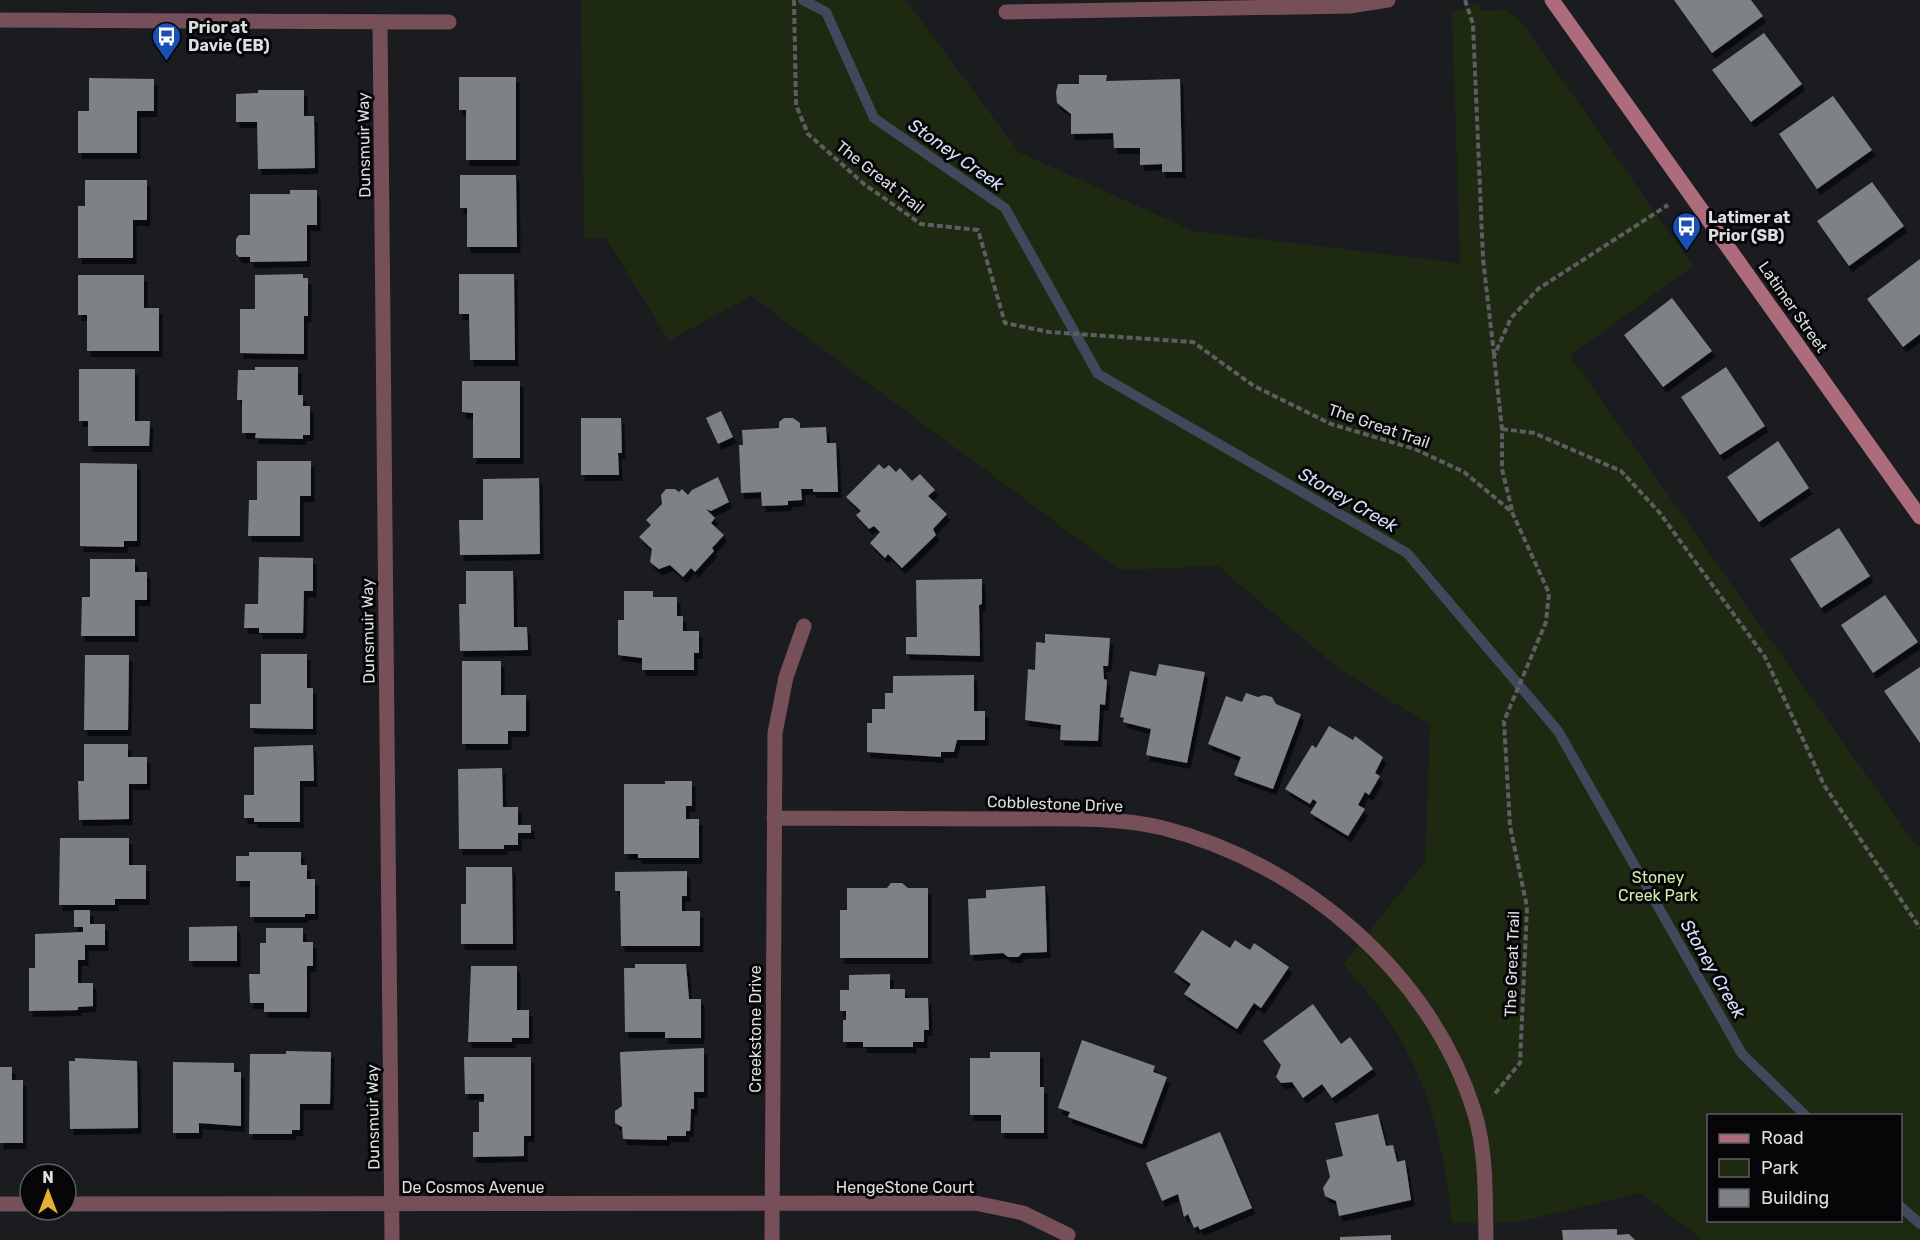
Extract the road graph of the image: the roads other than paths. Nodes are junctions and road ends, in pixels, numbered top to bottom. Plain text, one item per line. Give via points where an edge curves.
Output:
1 (1388, 0) edge
2 (1552, 0) edge
3 (1069, 5) edge
4 (1006, 12) dead end
5 (0, 20) edge
6 (380, 22) junction
7 (449, 22) dead end
8 (1920, 517) edge
9 (804, 626) dead end
10 (774, 818) junction
11 (0, 1204) edge
12 (18, 1204) edge
13 (78, 1204) edge
14 (392, 1204) junction
15 (772, 1206) junction
16 (1068, 1235) dead end
17 (392, 1240) edge
18 (772, 1240) edge
19 (1486, 1240) edge

1 - 3 street via 1350,6
2 - 8 street, Latimer Street
3 - 4 street
5 - 6 street
6 - 7 street
6 - 14 street, Dunsmuir Way
9 - 10 street, Creekstone Drive via 786,677 775,733
10 - 15 street, Creekstone Drive
10 - 19 street, Cobblestone Drive via 1083,819 1162,828 1236,852 1303,890 1369,944 1405,984 1435,1025 1458,1068 1475,1113 1484,1166
11 - 12 street
13 - 14 street, De Cosmos Avenue
14 - 15 street, De Cosmos Avenue
14 - 17 street, Dunsmuir Way
15 - 16 street, HengeStone Court via 975,1203 1023,1213
15 - 18 street, Creekstone Drive

